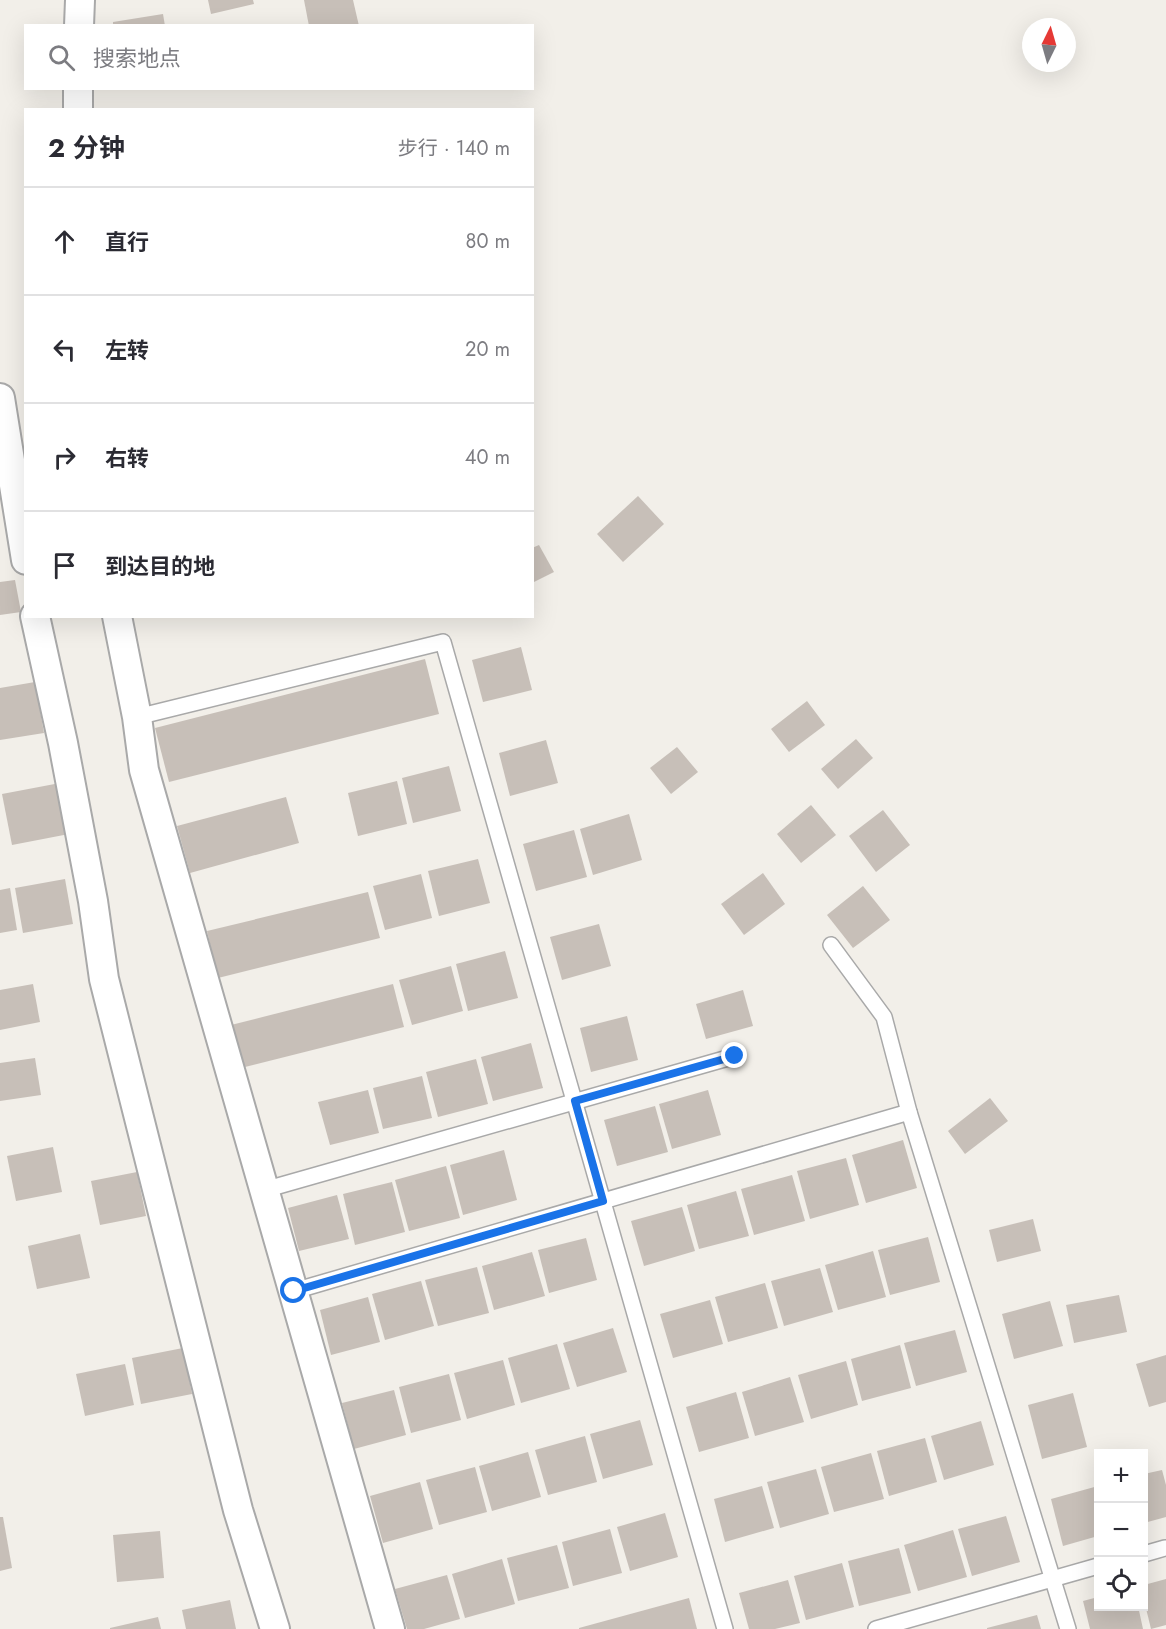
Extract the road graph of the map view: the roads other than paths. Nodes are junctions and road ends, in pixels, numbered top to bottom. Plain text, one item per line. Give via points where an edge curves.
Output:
1 (80, 0) edge
2 (79, 24) edge
3 (78, 90) edge
4 (78, 108) edge
5 (0, 398) edge
6 (24, 548) edge
7 (35, 618) edge
8 (117, 618) edge
9 (137, 717) junction
10 (831, 945) dead end
11 (735, 1056) dead end
12 (575, 1101) junction
13 (909, 1112) junction
14 (264, 1190) junction
15 (603, 1201) junction
16 (294, 1291) junction
17 (1165, 1548) edge
18 (1148, 1553) edge
19 (1094, 1567) edge
20 (1053, 1578) junction
21 (275, 1629) edge
22 (390, 1629) edge
23 (725, 1629) edge
24 (876, 1629) edge
25 (1068, 1629) edge

1 - 2 street
3 - 4 street
5 - 6 street
7 - 21 street via 63,743 104,979 238,1510
8 - 9 street
9 - 12 lane via 443,642
9 - 14 street via 144,770
10 - 13 lane via 884,1017
11 - 12 lane
12 - 14 lane
12 - 15 lane
13 - 15 lane
13 - 20 lane
14 - 16 street
15 - 16 lane
15 - 23 lane
16 - 22 street
17 - 18 lane
19 - 20 lane
20 - 24 lane
20 - 25 lane

